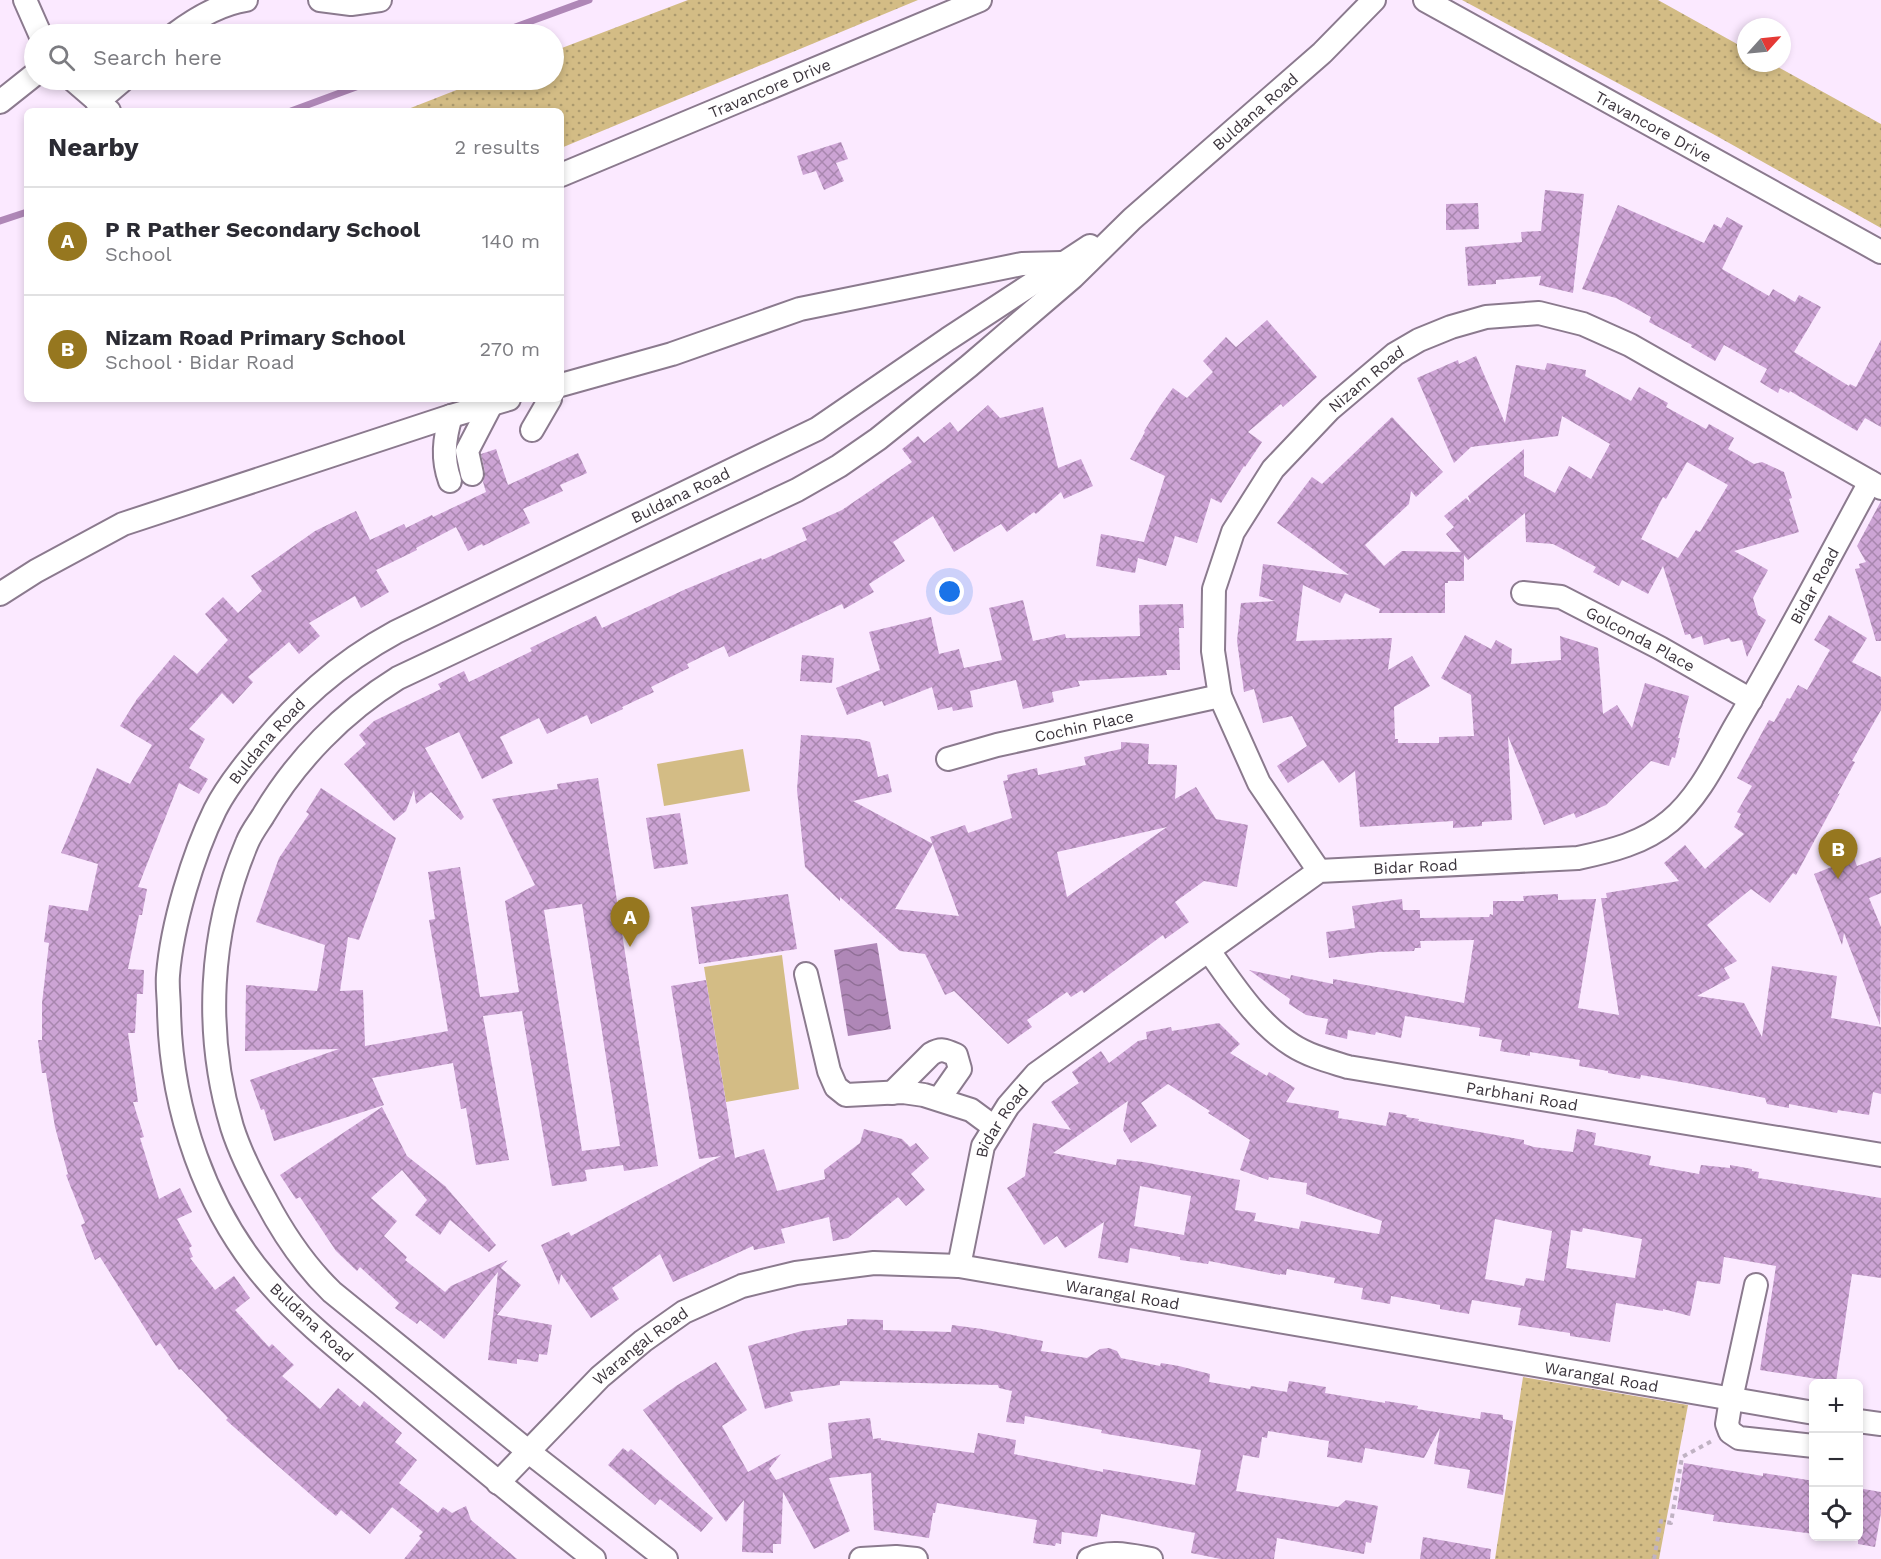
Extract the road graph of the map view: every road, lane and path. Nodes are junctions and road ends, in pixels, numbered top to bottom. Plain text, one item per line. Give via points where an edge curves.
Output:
1 (25, 0) edge
2 (241, 0) edge
3 (246, 0) edge
4 (320, 0) edge
5 (380, 0) edge
6 (980, 0) edge
7 (1374, 0) edge
8 (1425, 0) edge
9 (36, 24) edge
10 (188, 24) edge
11 (24, 83) edge
12 (85, 90) edge
13 (115, 90) edge
14 (0, 102) edge
15 (103, 106) edge
16 (564, 174) edge
17 (1132, 219) junction
18 (1881, 252) edge
19 (1064, 263) junction
20 (564, 384) edge
21 (497, 402) edge
22 (499, 402) edge
23 (548, 402) edge
24 (451, 416) junction
25 (532, 430) dead end
26 (472, 474) dead end
27 (450, 481) dead end
28 (1875, 485) edge
29 (1523, 593) dead end
30 (0, 594) edge
31 (1220, 696) junction
32 (1751, 700) junction
33 (948, 759) dead end
34 (1319, 871) junction
35 (1209, 951) junction
36 (806, 974) dead end
37 (892, 1093) junction
38 (939, 1099) junction
39 (994, 1127) junction
40 (1881, 1155) edge
41 (959, 1266) junction
42 (1756, 1285) dead end
43 (1731, 1399) junction
44 (1809, 1412) edge
45 (1863, 1421) edge
46 (1881, 1424) edge
47 (1730, 1432) junction
48 (1809, 1445) edge
49 (528, 1452) junction
50 (498, 1483) junction
51 (594, 1559) edge
52 (666, 1559) edge
53 (861, 1559) edge
54 (916, 1559) edge
55 (1089, 1559) edge
56 (1151, 1559) edge
57 (1654, 1559) edge

1 - 9 street
2 - 3 street
2 - 10 street
4 - 5 street via 351,4
6 - 16 street, Travancore Drive
7 - 17 street, Buldana Road via 1322,53
8 - 18 street, Travancore Drive
11 - 14 street
12 - 15 street
13 - 15 street
17 - 19 street, Buldana Road
17 - 49 street, Buldana Road via 1073,277 978,359 839,466 797,490 398,678 370,695 302,761 272,800 248,841 227,897 213,1012 219,1069 232,1128 256,1182 284,1235 314,1275
19 - 20 street via 1022,264 801,309 672,354
19 - 50 street, Buldana Road via 817,429 368,647 301,701 248,761 216,808 193,863 168,975 174,1076 209,1190 239,1242 270,1284 307,1322
21 - 24 street
22 - 26 street via 467,451
23 - 25 street
24 - 27 street via 444,465
24 - 30 street via 123,524
28 - 31 street, Nizam Road via 1630,345 1583,324 1539,313 1486,317 1451,327 1395,354 1322,417 1273,469 1233,532 1214,589 1213,651
28 - 32 street, Bidar Road
29 - 32 street, Golconda Place via 1561,597
31 - 33 street, Cochin Place
31 - 34 street, Nizam Road via 1259,783
32 - 34 street, Bidar Road via 1689,803 1647,837 1578,858
34 - 35 street, Bidar Road
35 - 39 street, Bidar Road via 1036,1074
35 - 40 street, Parbhani Road via 1267,1024 1291,1045 1317,1058 1348,1067
36 - 37 street via 836,1087 846,1095
37 - 38 street
37 - 38 street via 931,1054 944,1049 956,1055 960,1069
38 - 39 street via 971,1110
39 - 41 street, Bidar Road via 983,1146
41 - 43 street, Warangal Road
41 - 49 street, Warangal Road via 845,1265 742,1286 684,1312 643,1341 600,1377
42 - 43 street
43 - 44 street, Warangal Road
43 - 47 street via 1727,1424
45 - 46 street
47 - 48 street via 1739,1438
47 - 57 path via 1682,1457 1671,1523 1661,1521
49 - 50 street, Warangal Road
49 - 52 street, Buldana Road
50 - 51 street, Buldana Road
53 - 54 street
55 - 56 street via 1117,1553

